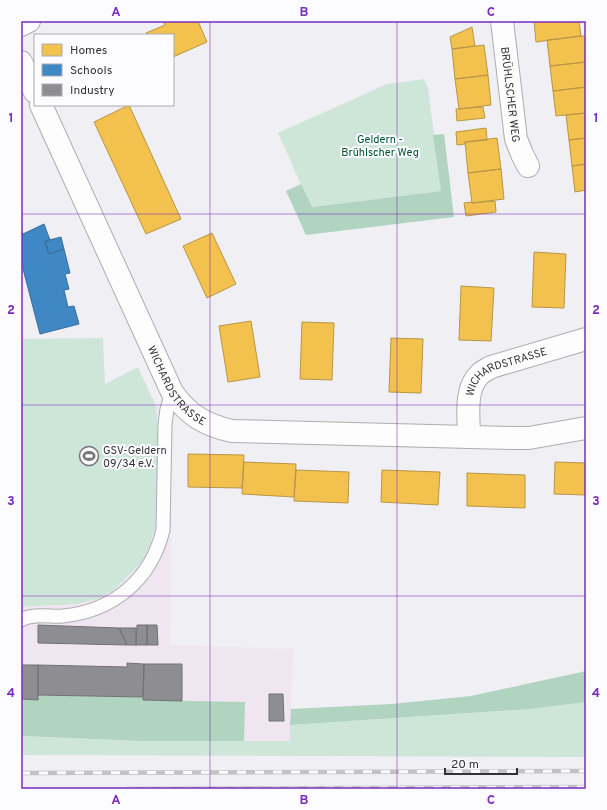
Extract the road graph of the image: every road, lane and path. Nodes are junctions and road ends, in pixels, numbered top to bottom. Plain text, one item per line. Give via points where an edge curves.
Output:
1 (29, 21) edge
2 (502, 21) edge
3 (21, 25) edge
4 (21, 62) edge
5 (34, 90) edge
6 (41, 106) edge
7 (528, 166) dead end
8 (586, 339) edge
9 (172, 392) junction
10 (586, 428) edge
11 (469, 437) junction
12 (21, 620) edge

1 - 3 street
2 - 7 street, BRÜHLSCHER WEG via 516,138
4 - 5 street
6 - 9 street, WICHARDSTRASSE
8 - 11 street, WICHARDSTRASSE via 491,368 480,374 470,392
9 - 11 street, WICHARDSTRASSE via 179,403 203,422 215,428 232,431
9 - 12 lane via 165,424 163,530 153,558 142,575 108,604 82,613 28,617
10 - 11 street, WICHARDSTRASSE via 529,438

